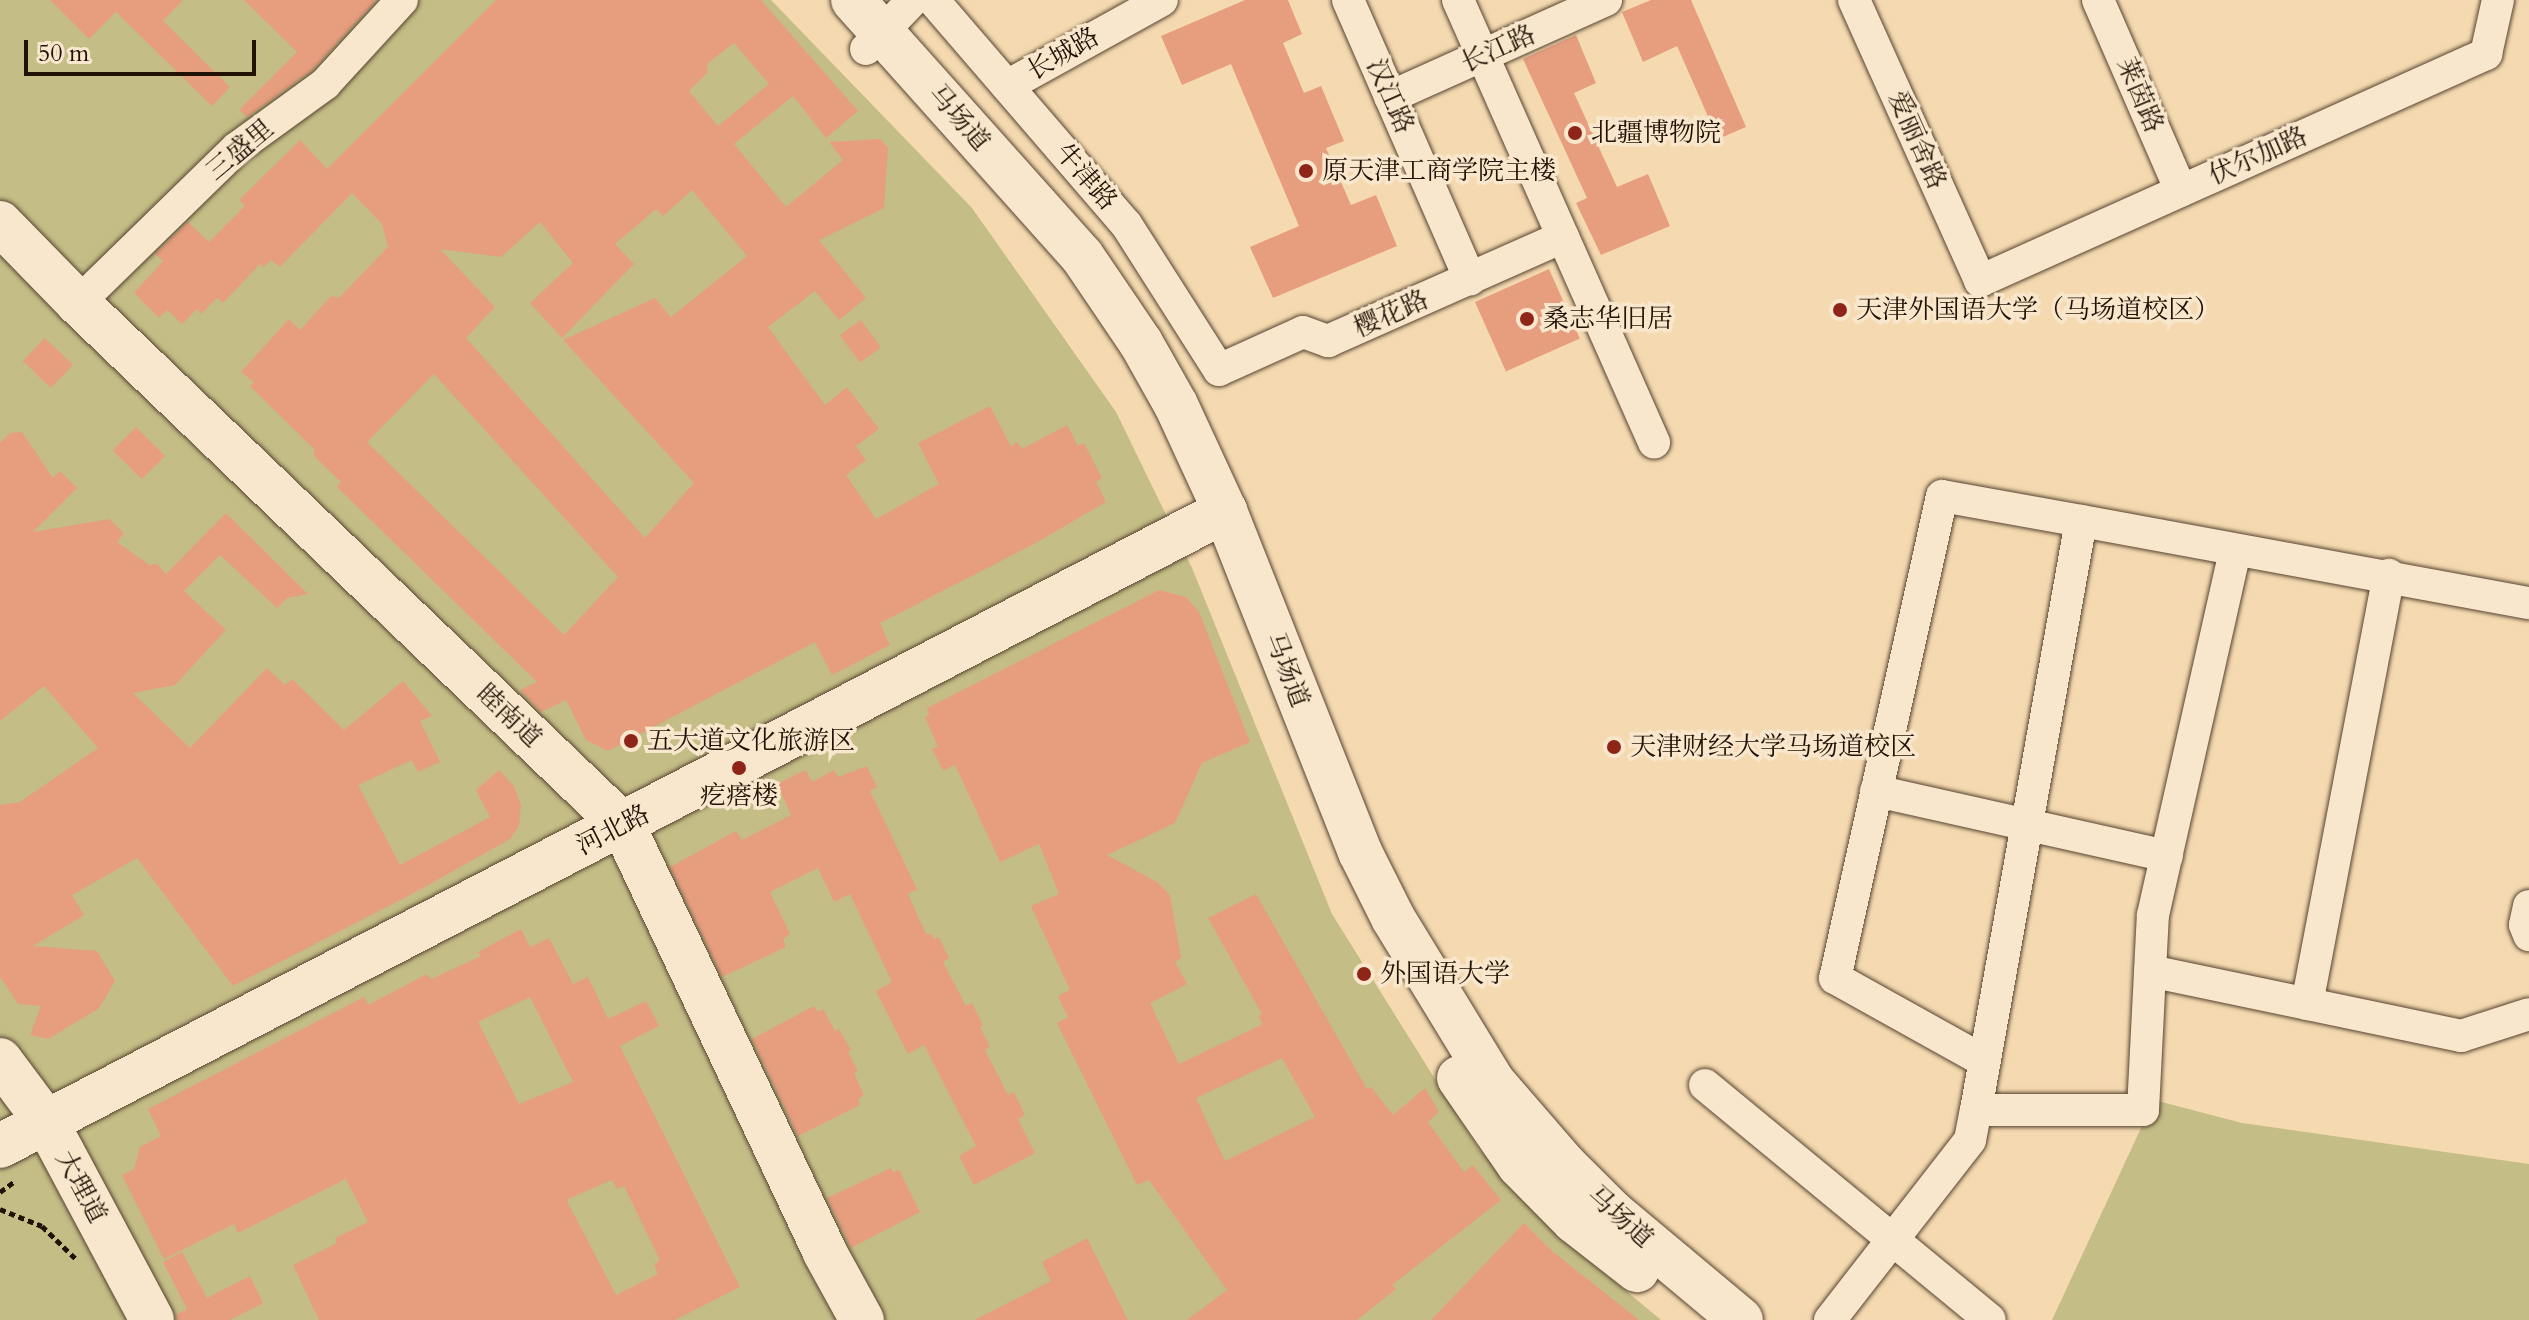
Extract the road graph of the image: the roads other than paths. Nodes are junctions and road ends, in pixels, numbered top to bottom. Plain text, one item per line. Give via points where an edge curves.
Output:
1 (402, 0) edge
2 (820, 0) edge
3 (853, 0) edge
4 (913, 0) edge
5 (933, 0) edge
6 (1162, 0) edge
7 (1348, 0) edge
8 (1458, 0) edge
9 (1606, 0) edge
10 (1854, 0) edge
11 (2098, 0) edge
12 (2498, 0) edge
13 (874, 40) junction
14 (1483, 56) junction
15 (1007, 86) junction
16 (1390, 97) junction
17 (2181, 191) junction
18 (0, 223) edge
19 (1563, 237) junction
20 (1470, 279) junction
21 (1980, 281) joint
22 (78, 303) junction
23 (1219, 370) joint
24 (1654, 442) dead end
25 (1215, 516) junction
26 (2081, 521) junction
27 (2235, 552) junction
28 (2389, 575) junction
29 (2529, 603) edge
30 (1876, 791) junction
31 (623, 825) junction
32 (2027, 825) junction
33 (2167, 856) junction
34 (2529, 906) edge
35 (2529, 935) edge
36 (2150, 971) junction
37 (2307, 1004) junction
38 (2529, 1014) edge
39 (0, 1060) edge
40 (1984, 1061) junction
41 (1705, 1085) dead end
42 (1976, 1110) junction
43 (47, 1123) junction
44 (0, 1146) edge
45 (1892, 1239) junction
46 (152, 1320) edge
47 (862, 1320) edge
48 (1698, 1320) edge
49 (1741, 1320) edge
50 (1830, 1320) edge
51 (1990, 1320) edge

1 - 22 street, 三盛里 via 325,84 237,148
2 - 13 street, 马场道
3 - 13 street, 马场道
4 - 13 street
5 - 15 street, 牛津路
6 - 15 street, 长城路
7 - 16 street, 汉江路
8 - 14 street
9 - 14 street, 长江路
10 - 21 street, 爱丽舍路
11 - 17 street, 莱茵路
12 - 17 street, 伏尔加路 via 2486,54
13 - 25 street, 马场道 via 1104,329
14 - 16 street, 长江路
14 - 19 street
15 - 23 street, 牛津路 via 1126,224
16 - 20 street, 汉江路
17 - 21 street, 伏尔加路
18 - 22 street, 睦南道
19 - 20 street, 樱花路
19 - 24 street
20 - 23 street, 樱花路 via 1328,341 1303,332
22 - 31 street, 睦南道
25 - 31 street, 河北路
25 - 48 street, 马场道 via 1331,852 1384,957 1519,1165 1574,1221
25 - 49 street, 马场道 via 1360,852 1393,918 1493,1082 1612,1212
26 - 27 street
26 - 30 street via 1942,496
26 - 32 street
27 - 28 street
27 - 33 street
28 - 29 street
28 - 37 street
30 - 32 street
30 - 40 street via 1835,978
31 - 43 street, 河北路
31 - 47 street, 睦南道 via 824,1251
32 - 33 street
32 - 40 street
33 - 36 street via 2153,915
34 - 35 street
36 - 37 street
36 - 42 street via 2143,1110
37 - 38 street via 2461,1036
39 - 43 street, 大理道
40 - 42 street
41 - 45 street
42 - 45 street via 1970,1140
43 - 44 street, 河北路
43 - 46 street, 大理道
45 - 50 street
45 - 51 street

